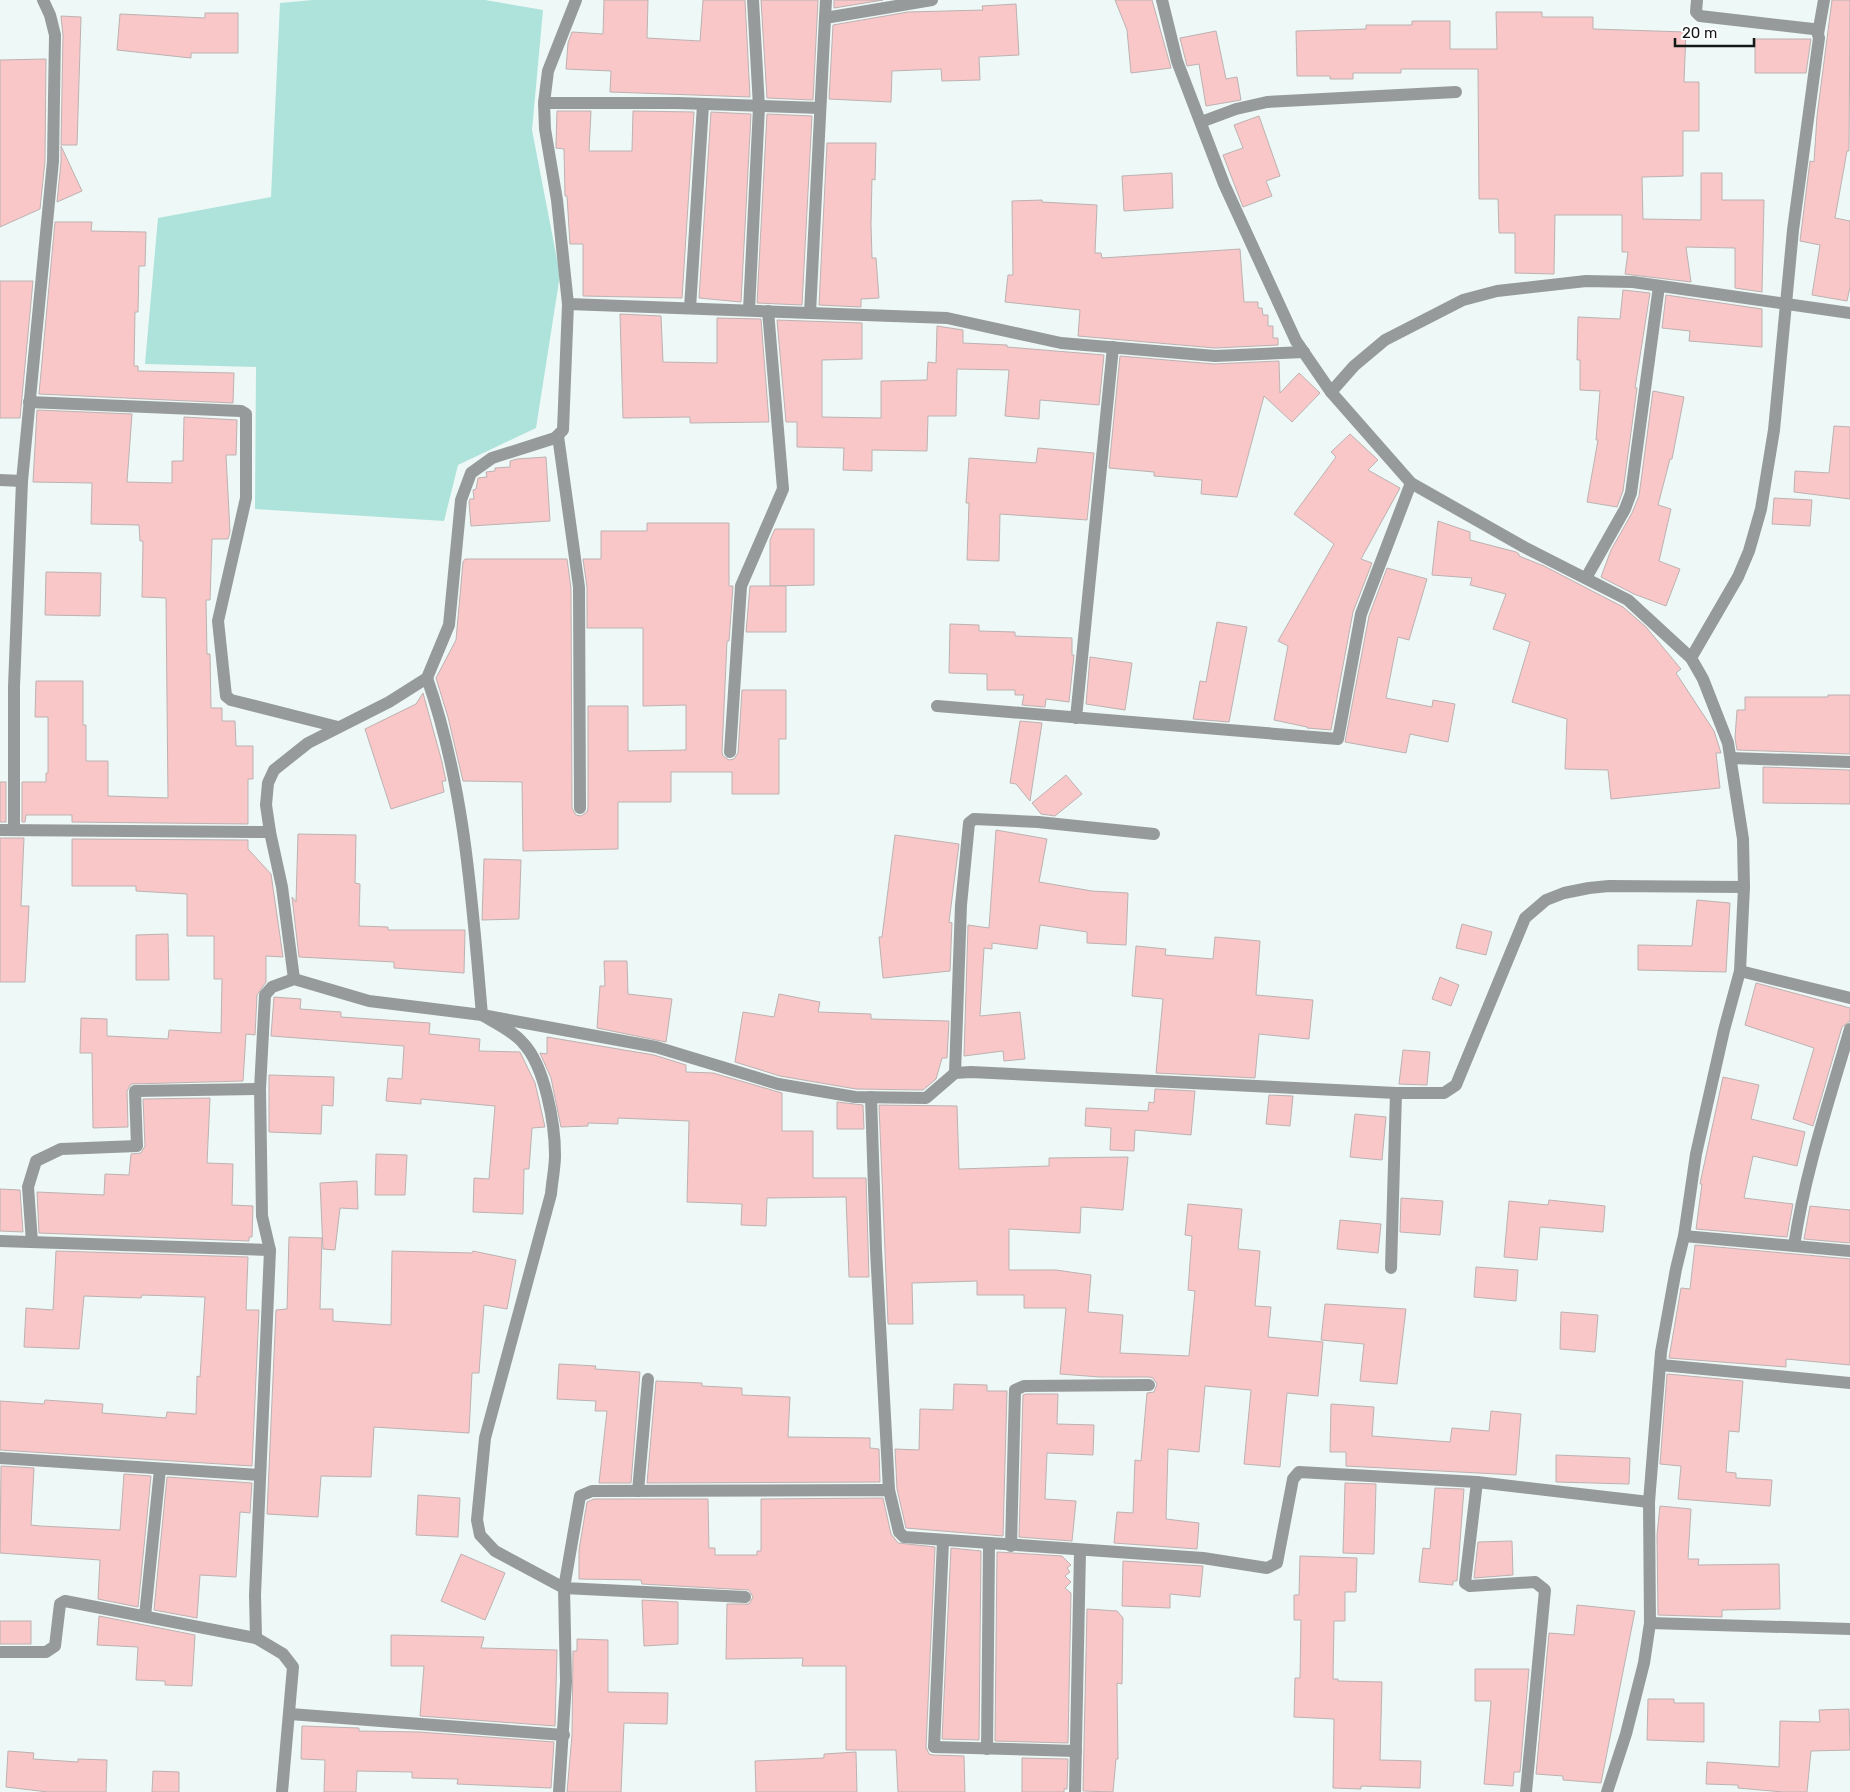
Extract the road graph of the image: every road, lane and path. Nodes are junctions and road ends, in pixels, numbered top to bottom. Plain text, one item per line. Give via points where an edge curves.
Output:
1 (43, 0) edge
2 (576, 0) edge
3 (753, 0) edge
4 (826, 0) edge
5 (932, 0) edge
6 (1162, 0) edge
7 (1697, 0) edge
8 (1824, 0) edge
9 (825, 18) junction
10 (1818, 34) junction
11 (1456, 92) dead end
12 (544, 103) junction
13 (703, 105) junction
14 (759, 107) junction
15 (820, 108) junction
16 (1201, 122) junction
17 (1659, 286) junction
18 (568, 304) junction
19 (1786, 304) junction
20 (690, 308) junction
21 (750, 310) junction
22 (768, 311) junction
23 (810, 313) junction
24 (1850, 313) edge
25 (1114, 347) junction
26 (1304, 352) junction
27 (1331, 392) junction
28 (29, 402) junction
29 (558, 436) junction
30 (0, 480) edge
31 (22, 481) junction
32 (1411, 483) junction
33 (1586, 578) junction
34 (1690, 658) junction
35 (427, 678) junction
36 (937, 706) dead end
37 (1076, 718) junction
38 (338, 727) junction
39 (730, 752) dead end
40 (1731, 758) junction
41 (1850, 762) edge
42 (580, 808) dead end
43 (0, 830) edge
44 (14, 830) junction
45 (270, 832) junction
46 (1154, 834) dead end
47 (1744, 887) junction
48 (1740, 972) junction
49 (294, 979) junction
50 (1850, 998) edge
51 (482, 1015) junction
52 (1850, 1029) edge
53 (956, 1073) junction
54 (260, 1089) junction
55 (1396, 1093) junction
56 (871, 1097) junction
57 (1684, 1236) junction
58 (0, 1241) edge
59 (32, 1242) junction
60 (1794, 1246) junction
61 (270, 1250) junction
62 (1850, 1251) edge
63 (1390, 1268) dead end
64 (1661, 1365) junction
65 (648, 1378) dead end
66 (1850, 1384) edge
67 (1149, 1385) dead end
68 (0, 1458) edge
69 (160, 1469) junction
70 (259, 1475) junction
71 (1477, 1482) junction
72 (889, 1490) junction
73 (638, 1492) junction
74 (1649, 1502) junction
75 (943, 1541) junction
76 (989, 1545) junction
77 (1011, 1546) junction
78 (1080, 1551) junction
79 (564, 1588) junction
80 (746, 1597) dead end
81 (145, 1616) junction
82 (1650, 1623) junction
83 (1850, 1629) edge
84 (256, 1638) junction
85 (0, 1652) edge
86 (290, 1714) junction
87 (564, 1735) junction
88 (986, 1749) junction
89 (1076, 1751) junction
90 (282, 1792) edge
91 (559, 1792) edge
92 (1075, 1792) edge
93 (1526, 1792) edge
94 (1607, 1792) edge

1 - 28 street via 54,35 53,161
2 - 12 street via 548,71
3 - 14 street
4 - 9 street
5 - 9 street
6 - 16 street via 1177,61
7 - 10 street via 1696,12 1700,16 1813,29
8 - 10 street
9 - 15 street
10 - 19 street via 1792,230
11 - 16 street via 1267,102
12 - 13 street
12 - 18 street via 544,129 557,200
13 - 14 street
13 - 20 street
14 - 15 street
14 - 21 street
15 - 23 street
16 - 26 street via 1224,184
17 - 19 street
17 - 27 street via 1633,282 1586,282 1497,292 1463,300 1385,340 1354,366
17 - 33 street via 1631,493
18 - 20 street
18 - 29 street via 563,430
19 - 24 street
19 - 34 street via 1774,430 1761,509 1738,577
20 - 21 street
21 - 22 street
22 - 23 street
22 - 39 street via 783,489 741,586
23 - 25 street via 947,318 1060,343
25 - 26 street via 1215,356
25 - 37 street
26 - 27 street
27 - 32 street
28 - 31 street
28 - 38 street via 244,412 247,417 246,498 218,621 226,696 231,700
29 - 35 street via 492,458 471,474 461,500 449,624
29 - 42 street via 579,587
30 - 31 street
31 - 44 street via 14,687
32 - 33 street
32 - 37 street via 1361,614 1338,739
33 - 34 street via 1628,600
34 - 40 street via 1703,679
35 - 38 street via 389,702
35 - 51 street via 443,724 469,868
36 - 37 street
38 - 45 street via 308,743 274,770 268,783 266,806
40 - 41 street
40 - 47 street via 1743,839
43 - 44 street
44 - 45 street
45 - 49 street via 282,887
46 - 53 street via 1038,822 972,820 968,825 961,905
47 - 48 street
47 - 55 street via 1608,886 1564,893 1546,900 1524,918 1456,1085 1444,1093
48 - 50 street
48 - 57 street via 1696,1154
49 - 51 street via 369,1001
49 - 54 street via 272,987 265,995
51 - 56 street via 656,1047 778,1084
51 - 79 street via 522,1041 532,1052 552,1121 555,1155 551,1194 485,1438 476,1520 480,1535 495,1551
52 - 60 street via 1808,1171
53 - 55 street
53 - 56 street via 926,1098
54 - 59 street via 135,1091 136,1146 61,1149 36,1161 28,1187
54 - 61 street via 262,1216
55 - 63 street
56 - 72 street
57 - 60 street
57 - 64 street
58 - 59 street
59 - 61 street
60 - 62 street
61 - 70 street
64 - 66 street
64 - 74 street
65 - 73 street
67 - 77 street via 1024,1386 1016,1390
68 - 69 street
69 - 70 street
69 - 81 street
70 - 84 street
71 - 74 street
71 - 78 street via 1299,1472 1293,1479 1277,1563 1267,1568 1203,1558
71 - 93 street via 1465,1583 1470,1586 1535,1582 1544,1590
72 - 73 street
72 - 75 street via 901,1535
73 - 79 street via 587,1492 580,1496
74 - 82 street
75 - 76 street
75 - 88 street via 934,1746
76 - 77 street
76 - 88 street
77 - 78 street
78 - 89 street
79 - 80 street
79 - 87 street
81 - 84 street
81 - 85 street via 65,1601 60,1604 52,1650
82 - 83 street
82 - 94 street via 1626,1734
84 - 86 street via 283,1654 291,1664
86 - 87 street
86 - 90 street
87 - 91 street
88 - 89 street
89 - 92 street

